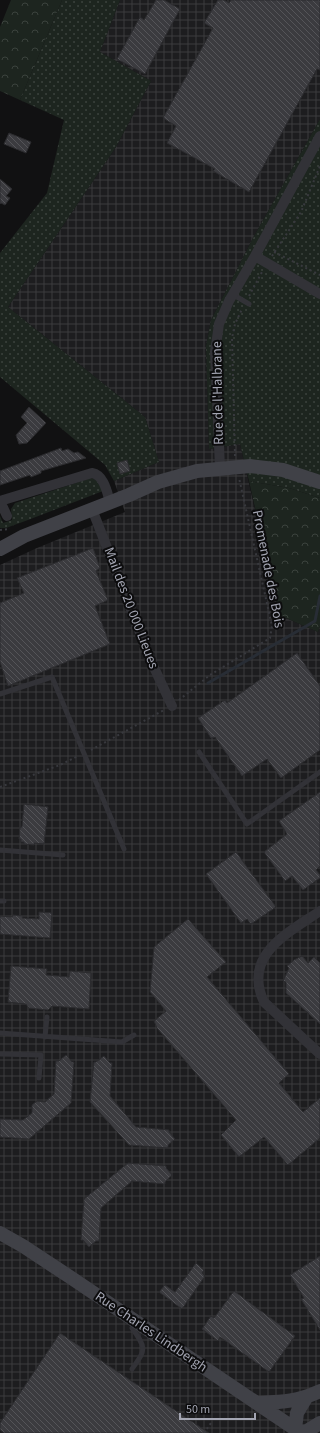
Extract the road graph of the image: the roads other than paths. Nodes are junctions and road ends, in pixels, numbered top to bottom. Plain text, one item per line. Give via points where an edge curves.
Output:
1 (320, 136) edge
2 (255, 256) junction
3 (232, 294) junction
4 (320, 294) edge
5 (247, 303) road end
6 (220, 468) junction
7 (320, 482) edge
8 (0, 501) edge
9 (110, 502) junction
10 (92, 509) junction
11 (7, 516) dead end
12 (24, 536) junction
13 (0, 539) edge
14 (0, 549) edge
15 (0, 694) edge
16 (172, 706) road end
17 (199, 752) dead end
18 (320, 772) edge
19 (124, 849) dead end
20 (0, 850) edge
21 (63, 855) dead end
22 (320, 911) edge
23 (47, 1017) dead end
24 (0, 1033) edge
25 (134, 1035) dead end
26 (46, 1037) junction
27 (0, 1054) edge
28 (320, 1054) edge
29 (39, 1078) dead end
30 (0, 1233) edge
31 (132, 1328) dead end
32 (132, 1369) dead end
33 (320, 1391) edge
34 (306, 1398) junction
35 (257, 1403) junction
36 (320, 1423) edge
37 (298, 1431) edge

1 - 2 street, Rue de l'Halbrane
2 - 3 street, Rue de l'Halbrane
2 - 4 street
3 - 5 lane
3 - 6 street, Rue de l'Halbrane via 223,312 216,337
6 - 7 street via 238,471 250,466 283,470
6 - 9 street via 178,475
8 - 9 street via 92,473 101,478
8 - 11 street
9 - 10 street
10 - 12 street
10 - 16 street, Mail des 20 000 Lieues via 151,661
12 - 13 street
12 - 14 street
15 - 19 lane via 52,678
17 - 18 lane via 247,824
20 - 21 lane
22 - 28 street via 271,946 259,969 257,982 264,1002
23 - 26 lane
24 - 26 lane
25 - 26 lane via 122,1042
27 - 29 lane via 41,1055
30 - 35 street, Rue Charles Lindbergh
31 - 32 lane via 140,1338 143,1352
33 - 34 street
34 - 35 street via 281,1403
34 - 37 street via 297,1413
35 - 37 street, Rue Charles Lindbergh
36 - 37 street via 307,1431

